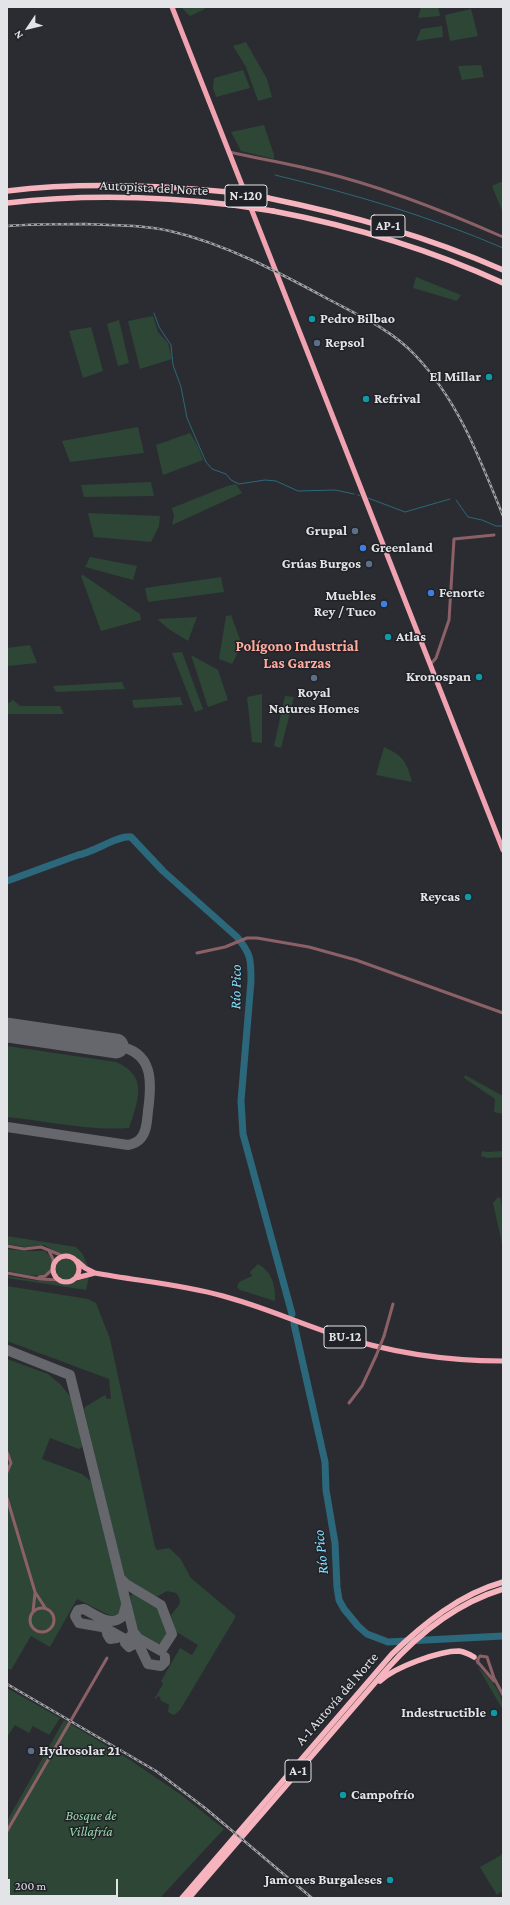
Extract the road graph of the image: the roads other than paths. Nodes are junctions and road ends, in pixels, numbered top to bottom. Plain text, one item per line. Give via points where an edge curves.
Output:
1 (172, 7) edge
2 (229, 152) junction
3 (7, 191) edge
4 (7, 203) edge
5 (503, 237) edge
6 (503, 270) edge
7 (503, 283) edge
8 (494, 535) dead end
9 (430, 665) junction
10 (503, 850) edge
11 (197, 953) dead end
12 (503, 1013) edge
13 (7, 1246) edge
14 (48, 1250) junction
15 (63, 1256) junction
16 (77, 1261) junction
17 (53, 1268) junction
18 (7, 1273) edge
19 (95, 1273) junction
20 (36, 1278) junction
21 (59, 1280) junction
22 (74, 1280) junction
23 (393, 1304) dead end
24 (503, 1361) edge
25 (349, 1403) dead end
26 (7, 1452) edge
27 (7, 1472) edge
28 (7, 1498) edge
29 (503, 1582) edge
30 (503, 1589) edge
31 (35, 1592) junction
32 (46, 1609) junction
33 (32, 1613) junction
34 (474, 1657) joint
35 (107, 1658) dead end
36 (478, 1663) junction
37 (498, 1686) junction
38 (503, 1695) edge
39 (322, 1743) junction
40 (7, 1832) edge
41 (194, 1891) junction
42 (184, 1897) edge
43 (192, 1898) edge

1 - 2 highway, N-120
2 - 5 street via 322,172 385,191 428,205
2 - 9 highway, N-120
3 - 6 highway, Autopista del Norte / AP-1, bridge via 63,186 123,185 228,192 268,198 349,215 392,228
4 - 7 highway, Autopista del Norte / AP-1, bridge via 54,198 117,197 183,199 273,211 336,224 399,242
8 - 9 street via 454,539 449,620 436,658
9 - 10 highway, N-120
11 - 12 street via 225,947 247,938 302,946 356,960
13 - 14 street via 24,1249 41,1247
14 - 15 street
14 - 17 street via 53,1259
15 - 16 highway, BU-12
15 - 17 highway via 56,1260
16 - 19 highway, BU-12
16 - 22 highway via 79,1269
17 - 20 street via 45,1276
17 - 21 highway via 53,1273
18 - 20 street
19 - 22 highway, BU-12
19 - 24 highway, BU-12 via 208,1292 258,1306 339,1336 394,1350 438,1357
20 - 21 street
21 - 22 highway, BU-12
23 - 25 street, bridge via 376,1356 362,1386
26 - 27 street via 11,1463
28 - 31 street
29 - 42 highway, A-1 Autovía del Norte / A-1 via 466,1598 410,1636
30 - 39 highway, A-1 Autovía del Norte / A-1 via 465,1606 409,1645
31 - 32 street
31 - 33 street
32 - 33 street via 40,1608
32 - 33 street via 54,1620 45,1632 37,1631 31,1626
34 - 36 street
34 - 39 highway via 464,1652 450,1652 397,1669 379,1682 334,1734
35 - 40 street
36 - 37 street
36 - 37 street via 480,1656 487,1656
37 - 38 street
39 - 41 highway, A-1 Autovía del Norte / A-1
41 - 42 highway, A-1 Autovía del Norte / A-1
41 - 43 highway

